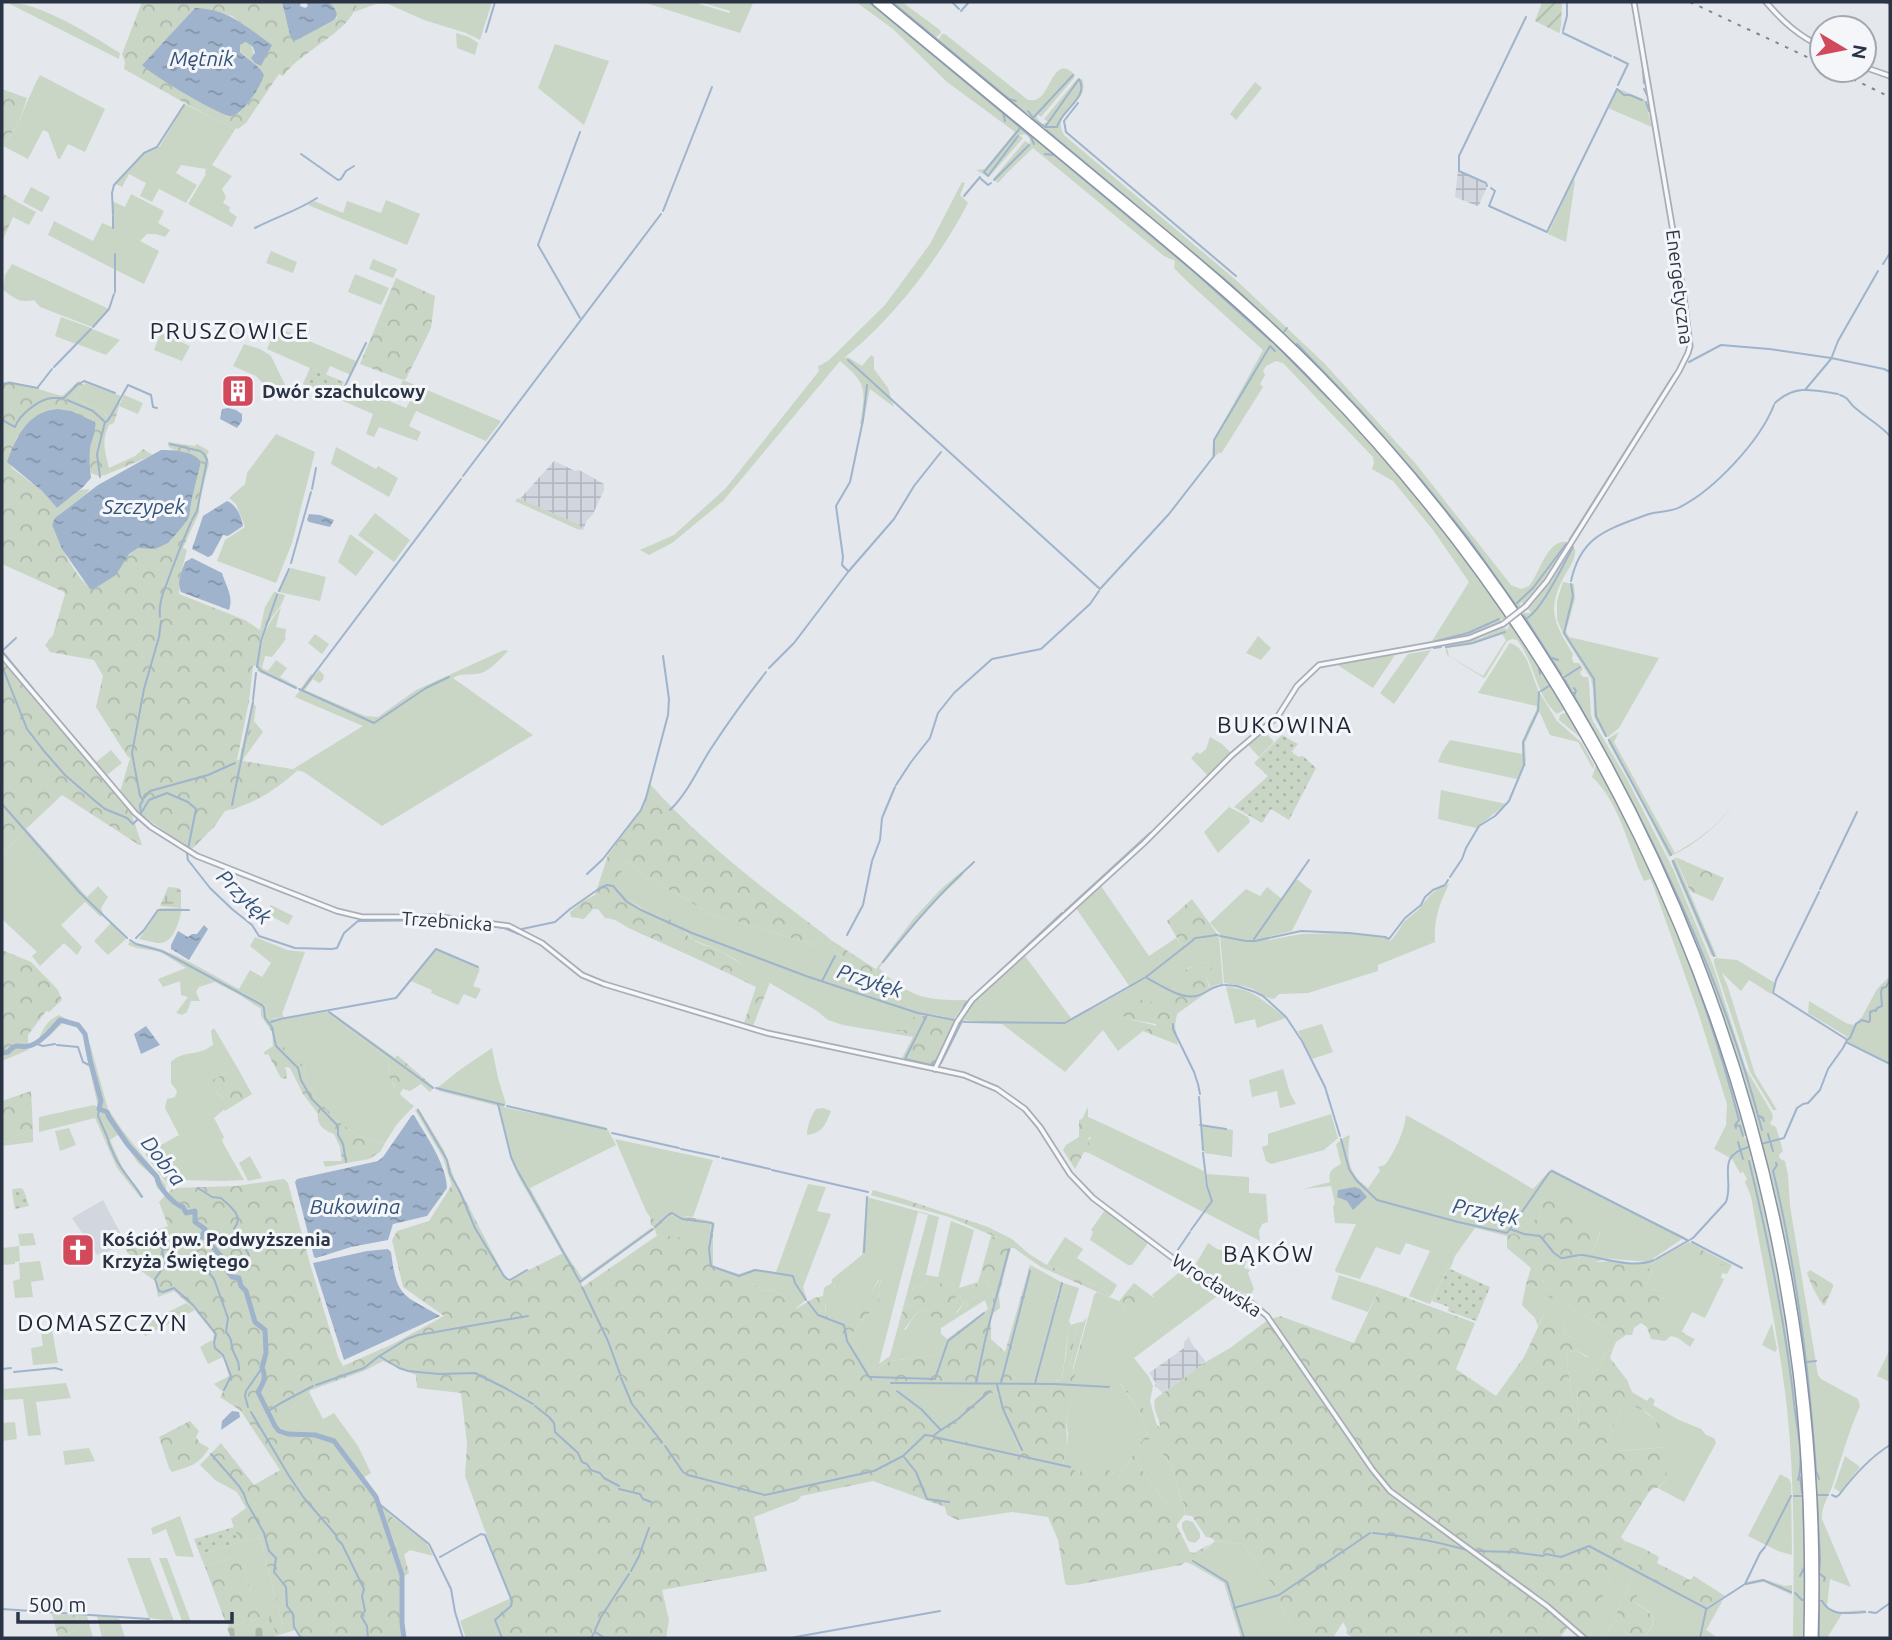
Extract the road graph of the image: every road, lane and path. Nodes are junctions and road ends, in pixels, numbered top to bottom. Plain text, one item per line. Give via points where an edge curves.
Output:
1 (876, 2) edge
2 (884, 2) edge
3 (1633, 2) edge
4 (1766, 2) edge
5 (1808, 39) edge
6 (2, 656) edge
7 (935, 1069) junction
8 (1754, 1138) junction
9 (1584, 1638) edge
10 (1810, 1638) edge

1 - 8 highway via 1188,260 1272,336 1355,419 1449,530 1560,690 1636,829 1701,981
2 - 8 highway via 1267,323 1372,430 1462,538 1550,664 1635,817 1703,971
3 - 7 street, Energetyczna, bridge via 1689,349 1542,589 1503,624 1469,638 1319,665 1297,686 1278,716 972,1000
4 - 5 street
6 - 7 street, Trzebnicka via 135,813 191,853 345,914 452,918 501,925 545,945 588,978 778,1035
7 - 9 street, Wrocławska via 975,1079 1010,1097 1035,1120 1067,1169 1093,1198 1189,1269 1268,1316 1391,1492
8 - 10 highway via 1783,1250 1804,1387 1814,1518

